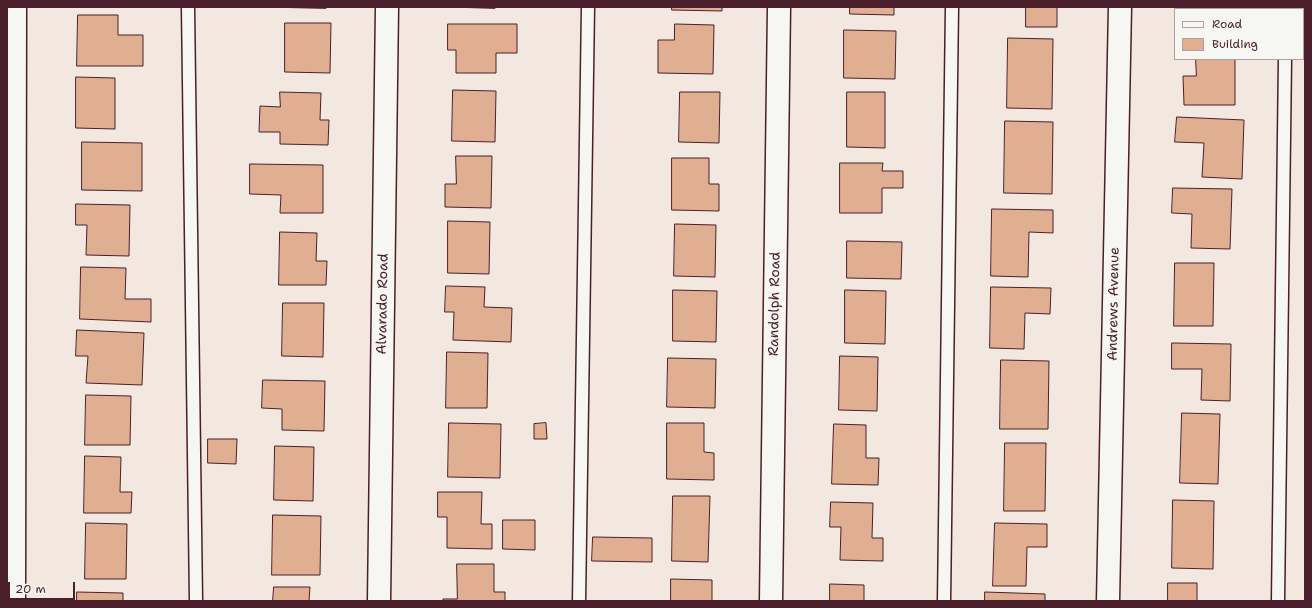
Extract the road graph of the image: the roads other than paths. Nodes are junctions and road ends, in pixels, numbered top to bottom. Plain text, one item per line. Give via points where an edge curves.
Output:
1 (15, 7) edge
2 (188, 7) edge
3 (387, 7) edge
4 (588, 7) edge
5 (779, 7) edge
6 (952, 7) edge
7 (1120, 7) edge
8 (1285, 60) edge
9 (14, 601) edge
10 (196, 601) edge
11 (379, 601) edge
12 (579, 601) edge
13 (771, 601) edge
14 (944, 601) edge
15 (1108, 601) edge
16 (1278, 601) edge

1 - 9 street
2 - 10 lane
3 - 11 street, Alvarado Road
4 - 12 lane
5 - 13 street, Randolph Road
6 - 14 lane
7 - 15 street, Andrews Avenue
8 - 16 lane

